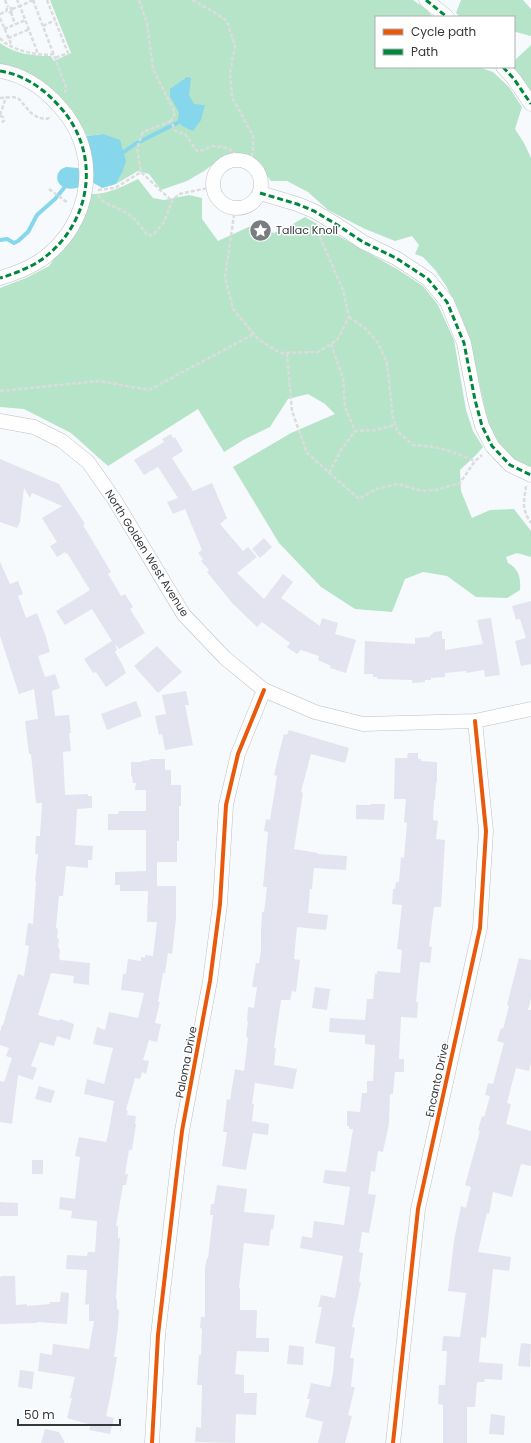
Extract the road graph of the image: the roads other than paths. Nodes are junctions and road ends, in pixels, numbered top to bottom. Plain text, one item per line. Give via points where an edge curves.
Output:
1 (426, 0) edge
2 (446, 16) edge
3 (504, 68) edge
4 (0, 71) edge
5 (531, 104) edge
6 (260, 193) junction
7 (0, 278) edge
8 (0, 421) edge
9 (529, 474) edge
10 (264, 690) junction
11 (531, 709) edge
12 (475, 721) junction
13 (152, 1443) edge
14 (393, 1443) edge

1 - 2 street
3 - 5 street
4 - 7 street via 9,72 33,83 62,109 83,146 87,171 86,191 75,222 60,243 41,260
6 - 6 street via 262,185 257,169 242,161 228,161 221,166 213,179 216,195 220,202 227,206 243,208 256,200
6 - 9 street via 314,211 357,239 396,258 428,279 447,302 464,343 482,426 492,446 510,465
8 - 10 street, North Golden West Avenue via 34,427 62,441 88,462 114,499 184,615 225,658
10 - 12 street, North Golden West Avenue via 315,712 363,724
10 - 13 street, Paloma Drive via 238,754 226,806 220,904 210,981 181,1137 158,1335
11 - 12 street, North Golden West Avenue
12 - 14 street, Encanto Drive via 486,831 480,928 418,1209

